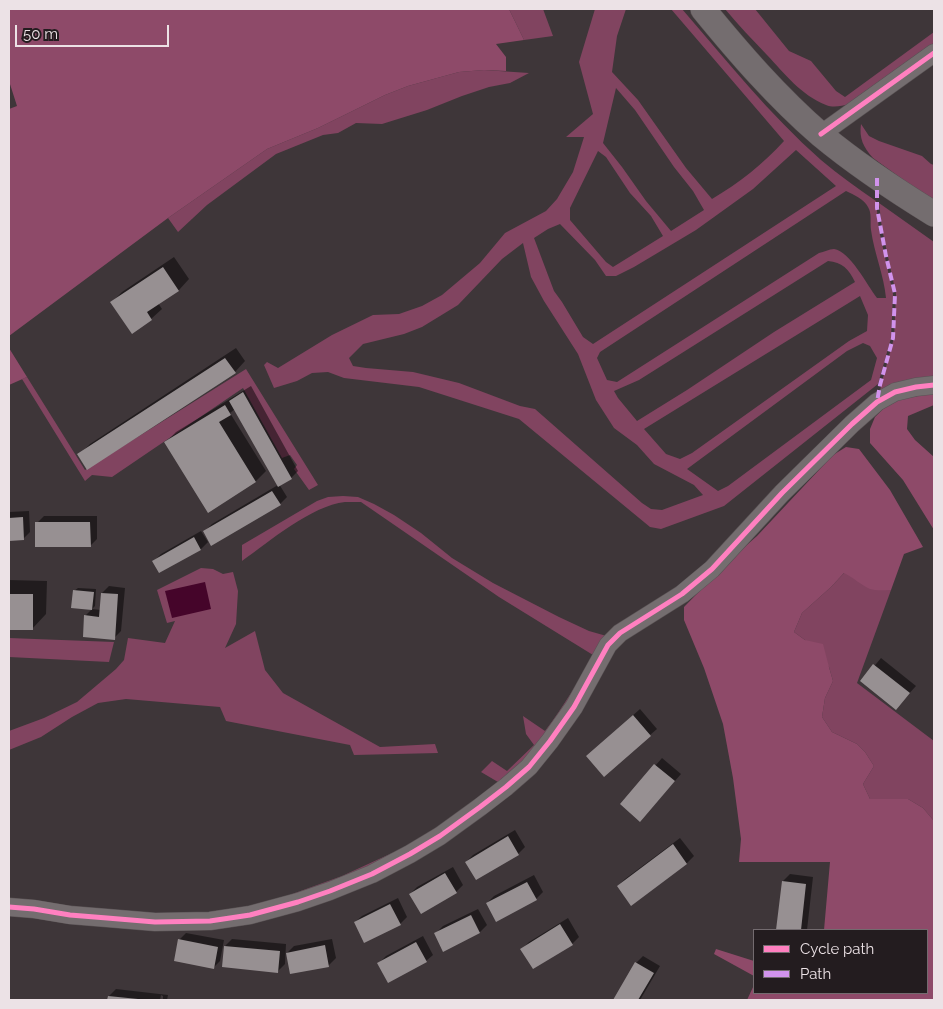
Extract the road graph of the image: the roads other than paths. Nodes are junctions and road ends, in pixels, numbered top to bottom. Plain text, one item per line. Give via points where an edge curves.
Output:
1 (703, 9) edge
2 (934, 53) edge
3 (821, 134) junction
4 (934, 214) edge
5 (934, 385) edge
6 (9, 907) edge

1 - 3 main road via 766,82
2 - 3 street
3 - 4 main road via 877,178
5 - 6 street via 895,392 877,402 852,424 712,569 682,594 620,632 608,645 574,707 529,766 506,788 410,854 330,891 250,915 210,921 155,922

